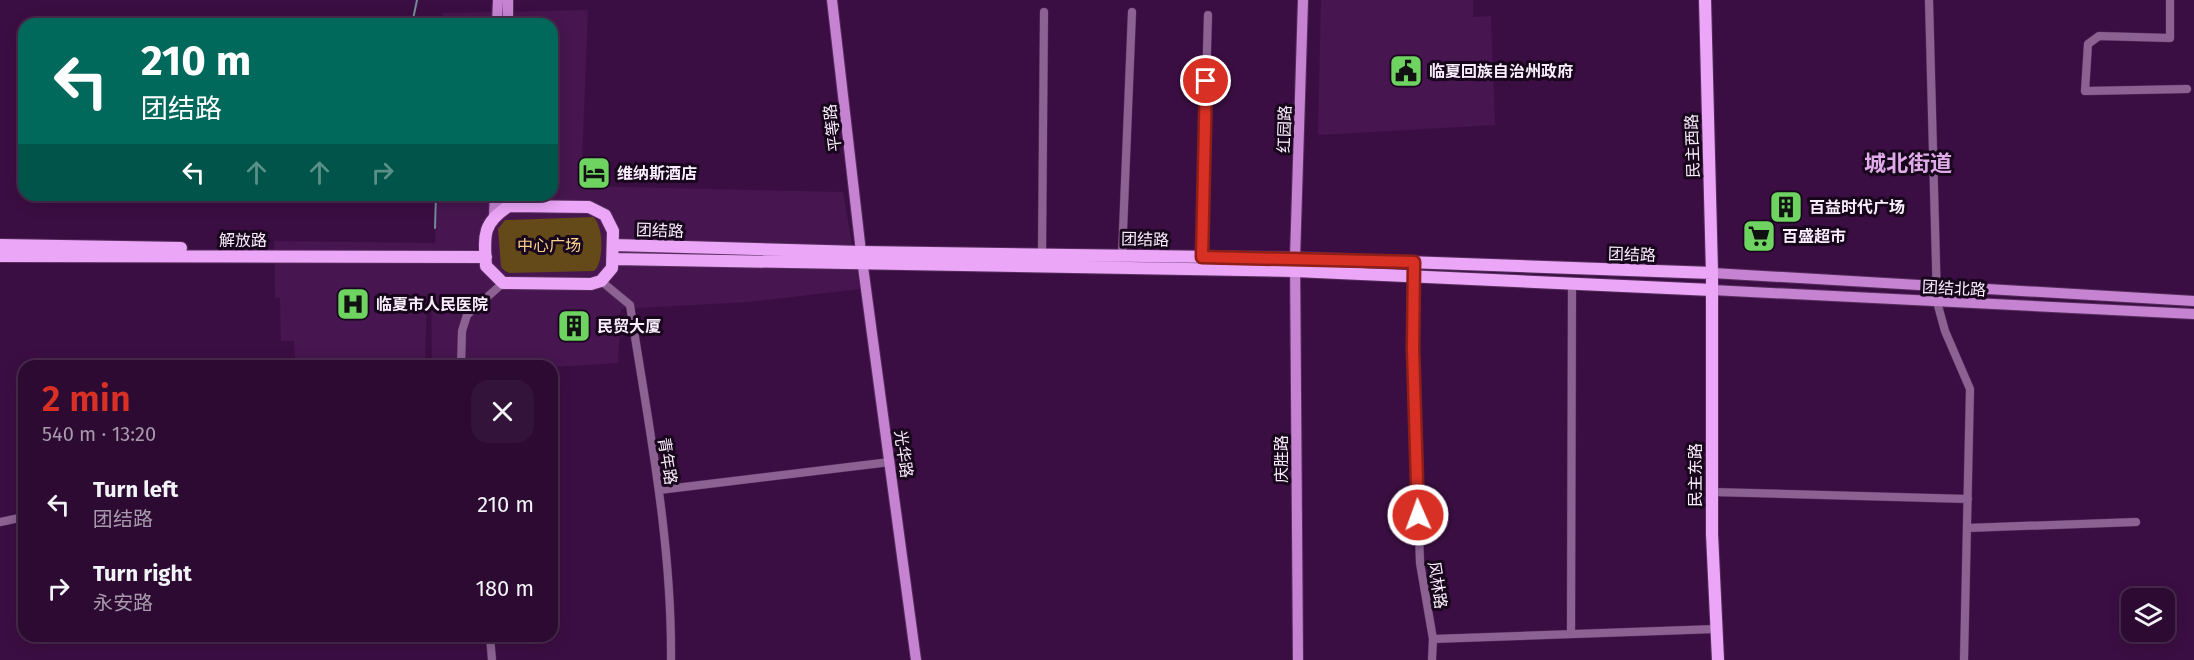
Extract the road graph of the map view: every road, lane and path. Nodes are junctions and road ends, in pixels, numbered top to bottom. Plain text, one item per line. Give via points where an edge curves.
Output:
1 (498, 0) edge
2 (508, 0) edge
3 (832, 0) edge
4 (1303, 0) edge
5 (1705, 0) edge
6 (1929, 0) edge
7 (2170, 0) edge
8 (1044, 12) dead end
9 (1132, 12) dead end
10 (1208, 15) dead end
11 (497, 18) edge
12 (508, 18) edge
13 (2187, 89) dead end
14 (496, 201) edge
15 (501, 201) edge
16 (498, 213) junction
17 (0, 245) edge
18 (614, 245) junction
19 (1042, 253) junction
20 (485, 254) junction
21 (1122, 255) junction
22 (0, 256) edge
23 (862, 257) junction
24 (1202, 257) junction
25 (614, 259) junction
26 (1414, 262) junction
27 (1295, 264) junction
28 (1712, 273) junction
29 (1414, 276) junction
30 (601, 281) junction
31 (503, 283) junction
32 (1572, 284) junction
33 (1936, 286) junction
34 (1712, 290) junction
35 (2194, 301) edge
36 (1937, 302) junction
37 (2194, 314) edge
38 (461, 360) edge
39 (890, 462) junction
40 (659, 490) junction
41 (1712, 492) junction
42 (1968, 499) junction
43 (18, 518) edge
44 (0, 522) edge
45 (2136, 522) dead end
46 (1967, 528) junction
47 (1716, 630) junction
48 (1570, 634) junction
49 (1432, 639) junction
50 (490, 642) edge
51 (492, 660) edge
52 (671, 660) edge
53 (916, 660) edge
54 (1298, 660) edge
55 (1432, 660) edge
56 (1718, 660) edge
57 (1964, 660) edge

1 - 11 main road
2 - 12 main road
3 - 23 main road, 平等路
4 - 27 main road, 红园路
5 - 28 main road, 民主西路
6 - 33 street
7 - 13 street via 2170,38 2099,36 2088,44 2085,91
8 - 19 street
9 - 21 street
10 - 24 street
14 - 16 main road
15 - 16 main road
16 - 18 main road via 509,206 589,207 605,215 613,231
16 - 20 main road via 487,228
17 - 20 main road, 解放路
18 - 23 main road, 团结路
18 - 25 main road
19 - 21 main road, 团结路
19 - 23 main road, 团结路
20 - 22 main road, 解放路
20 - 31 main road via 486,266
21 - 24 main road, 团结路
23 - 25 main road, 团结路
23 - 27 main road, 团结路
23 - 39 main road, 光华路
24 - 27 main road, 团结路
25 - 30 main road
26 - 27 main road, 团结路
26 - 28 main road, 团结路
26 - 29 street, 风林路
27 - 29 main road, 团结路
27 - 54 main road, 庆胜路
28 - 33 main road, 团结北路
28 - 34 main road, 民主西路
29 - 32 main road, 团结路
29 - 49 street, 风林路 via 1420,562
30 - 31 main road
30 - 40 street, 青年路 via 630,305
31 - 38 street via 466,315
32 - 34 main road, 团结路
32 - 48 street
33 - 35 main road, 团结北路
33 - 36 street
34 - 36 main road, 团结北路
34 - 41 main road, 民主东路
36 - 37 main road, 团结北路
36 - 42 street via 1970,389
39 - 40 street
39 - 53 main road, 光华路
40 - 52 street, 青年路 via 671,610
41 - 42 street
41 - 47 main road, 民主东路
42 - 46 street
43 - 44 street
45 - 46 street
46 - 57 street
47 - 48 street
47 - 56 main road, 民主东路
48 - 49 street
49 - 55 street, 风林路
50 - 51 street

